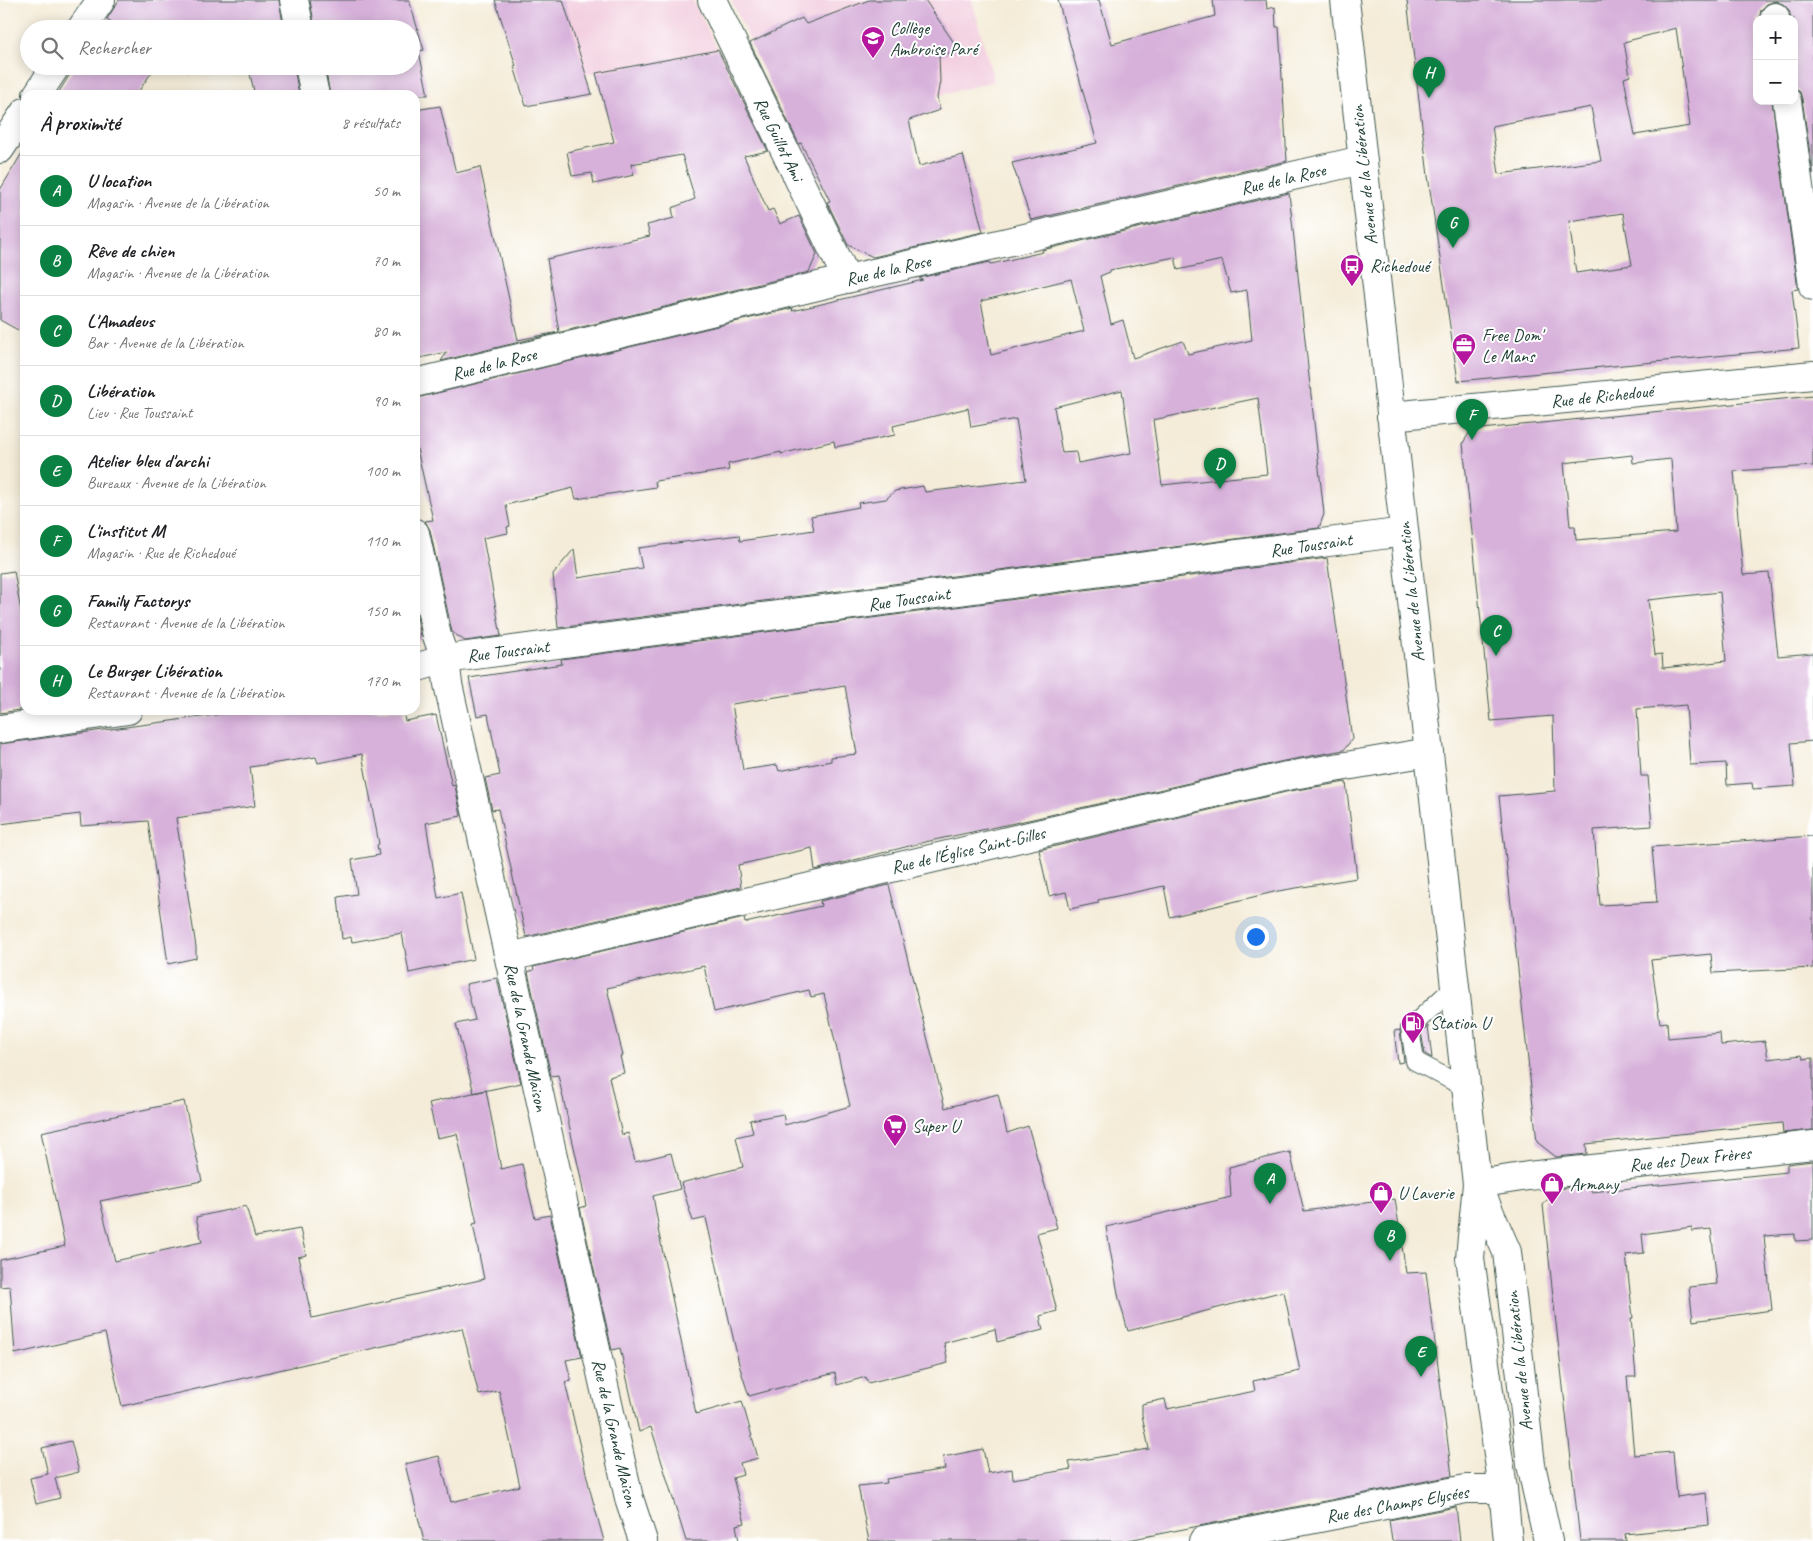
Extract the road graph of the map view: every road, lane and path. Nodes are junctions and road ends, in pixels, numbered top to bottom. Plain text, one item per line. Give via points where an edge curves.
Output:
1 (101, 0) edge
2 (294, 0) edge
3 (712, 0) edge
4 (1345, 0) edge
5 (87, 20) edge
6 (298, 20) edge
7 (50, 75) edge
8 (311, 75) edge
9 (40, 90) edge
10 (314, 90) edge
11 (1788, 105) edge
12 (20, 119) edge
13 (0, 149) edge
14 (1362, 160) junction
15 (847, 279) junction
16 (1813, 286) edge
17 (1813, 375) edge
18 (420, 382) edge
19 (1391, 416) junction
20 (1404, 532) junction
21 (420, 556) edge
22 (445, 659) junction
23 (420, 666) edge
24 (94, 715) edge
25 (0, 729) edge
26 (1429, 752) junction
27 (509, 958) junction
28 (1455, 986) junction
29 (1466, 1088) junction
30 (1813, 1145) edge
31 (1477, 1184) junction
32 (1503, 1489) junction
33 (643, 1541) edge
34 (1203, 1541) edge
35 (1508, 1541) edge
36 (1548, 1541) edge

1 - 5 street
2 - 6 street
3 - 15 street, Rue Guillot Ami
4 - 14 street, Avenue de la Libération
7 - 9 street
8 - 10 street
11 - 16 street
12 - 13 street
14 - 15 street, Rue de la Rose
14 - 19 street, Avenue de la Libération
15 - 18 street, Rue de la Rose
17 - 19 street, Rue de Richedoué
19 - 20 street, Avenue de la Libération
20 - 22 street, Rue Toussaint
20 - 26 street, Avenue de la Libération
21 - 22 street, Rue de la Grande Maison
22 - 23 street, Rue Toussaint
22 - 27 street, Rue de la Grande Maison
24 - 25 street
26 - 27 street, Rue de l'Église Saint-Gilles via 1287,776
26 - 28 street, Avenue de la Libération
27 - 33 street, Rue de la Grande Maison via 629,1498
28 - 29 street, Avenue de la Libération
28 - 29 lane via 1410,1028 1415,1061
29 - 31 street, Avenue de la Libération
30 - 31 street, Rue des Deux Frères
31 - 32 street, Avenue de la Libération via 1470,1258
31 - 36 street, Avenue de la Libération via 1507,1252 1531,1465
32 - 34 street, Rue des Champs Elysées via 1466,1489
32 - 35 street, Avenue de la Libération

